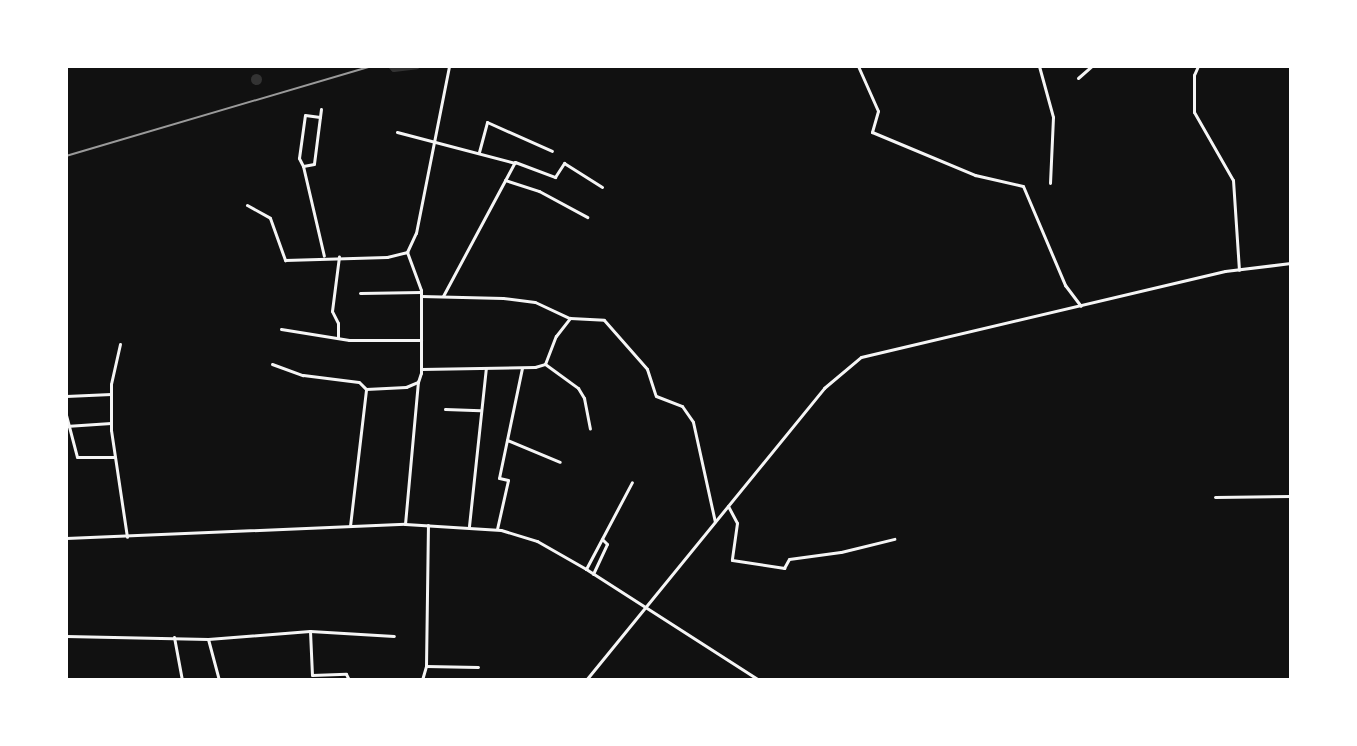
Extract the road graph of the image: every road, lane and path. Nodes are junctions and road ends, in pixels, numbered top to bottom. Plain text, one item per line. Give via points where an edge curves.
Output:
1 (449, 66) edge
2 (858, 66) edge
3 (1039, 66) edge
4 (1092, 66) edge
5 (1198, 66) edge
6 (1078, 78) dead end
7 (321, 109) dead end
8 (320, 116) junction
9 (397, 132) dead end
10 (436, 141) junction
11 (552, 151) dead end
12 (479, 152) junction
13 (515, 163) junction
14 (303, 166) junction
15 (506, 180) junction
16 (1050, 183) dead end
17 (602, 187) dead end
18 (247, 205) dead end
19 (587, 217) dead end
20 (407, 252) junction
21 (324, 256) junction
22 (339, 256) junction
23 (1291, 263) edge
24 (1239, 270) junction
25 (360, 293) dead end
26 (421, 294) junction
27 (444, 296) junction
28 (1081, 306) junction
29 (570, 318) junction
30 (281, 329) dead end
31 (338, 338) junction
32 (421, 340) junction
33 (120, 344) dead end
34 (272, 364) dead end
35 (545, 364) junction
36 (486, 368) junction
37 (522, 368) junction
38 (421, 369) junction
39 (418, 382) junction
40 (366, 389) junction
41 (111, 394) junction
42 (66, 396) edge
43 (445, 409) dead end
44 (480, 410) junction
45 (66, 415) edge
46 (111, 423) junction
47 (68, 426) edge
48 (590, 428) dead end
49 (507, 440) junction
50 (114, 457) junction
51 (560, 462) dead end
52 (632, 482) dead end
53 (1291, 496) edge
54 (1215, 497) dead end
55 (728, 506) junction
56 (715, 522) junction
57 (405, 524) junction
58 (428, 525) junction
59 (350, 526) junction
60 (469, 526) junction
61 (497, 530) junction
62 (127, 536) junction
63 (66, 538) edge
64 (602, 539) junction
65 (894, 539) dead end
66 (586, 569) junction
67 (593, 574) junction
68 (647, 606) junction
69 (310, 631) junction
70 (66, 636) edge
71 (394, 636) dead end
72 (174, 637) junction
73 (208, 639) junction
74 (66, 643) edge
75 (66, 666) edge
76 (426, 666) junction
77 (478, 667) dead end
78 (182, 680) edge
79 (219, 680) edge
80 (349, 680) edge
81 (422, 680) edge
82 (586, 680) edge
83 (759, 680) edge

1 - 10 street
2 - 28 street via 878,111 872,132 975,175 1023,186 1065,285
3 - 16 street via 1053,117
4 - 6 street
5 - 24 street via 1194,75 1194,112 1233,180
7 - 8 street
8 - 14 street via 314,164
8 - 14 street via 305,115 299,158
9 - 10 street
10 - 12 street
10 - 20 street via 416,233
11 - 12 street via 487,122 484,123
12 - 13 street
13 - 15 street
13 - 17 street via 555,178 564,163
14 - 21 street
15 - 19 street via 539,191
15 - 27 street
18 - 21 street via 270,218 285,260
20 - 22 street via 387,257
20 - 26 street
21 - 22 street
22 - 31 street via 332,311 338,323
23 - 24 street
24 - 28 street
25 - 26 street
26 - 27 street
26 - 32 street
27 - 29 street via 535,302
28 - 55 street via 861,357 824,388
29 - 35 street via 556,336
29 - 56 street via 604,320 647,370 656,396 682,406 693,422
30 - 31 street
31 - 32 street
32 - 38 street
33 - 41 street
34 - 40 street via 303,375 359,382
35 - 37 street
35 - 48 street via 578,388 584,398
36 - 37 street
36 - 38 street
36 - 44 street
37 - 49 street
38 - 39 street
39 - 40 street via 406,387
39 - 57 street
40 - 59 street
41 - 42 street
41 - 46 street
43 - 44 street
44 - 60 street
45 - 47 street
46 - 47 street
46 - 50 street
47 - 50 street via 77,457
49 - 51 street via 526,445
49 - 61 street via 499,478 508,480
50 - 62 street
52 - 64 street
53 - 54 street
55 - 56 street
55 - 65 street via 737,523 732,560 784,568 789,559 842,552
56 - 68 street
57 - 58 street
57 - 59 street
58 - 60 street
58 - 76 street
59 - 62 street
60 - 61 street
61 - 66 street via 537,541
62 - 63 street
64 - 66 street
64 - 67 street via 607,544
66 - 67 street
67 - 68 street
68 - 82 street
68 - 83 street
69 - 71 street
69 - 73 street
69 - 80 street via 312,675 346,674
70 - 72 street
72 - 73 street
72 - 78 street
73 - 79 street
74 - 75 street
76 - 77 street
76 - 81 street

